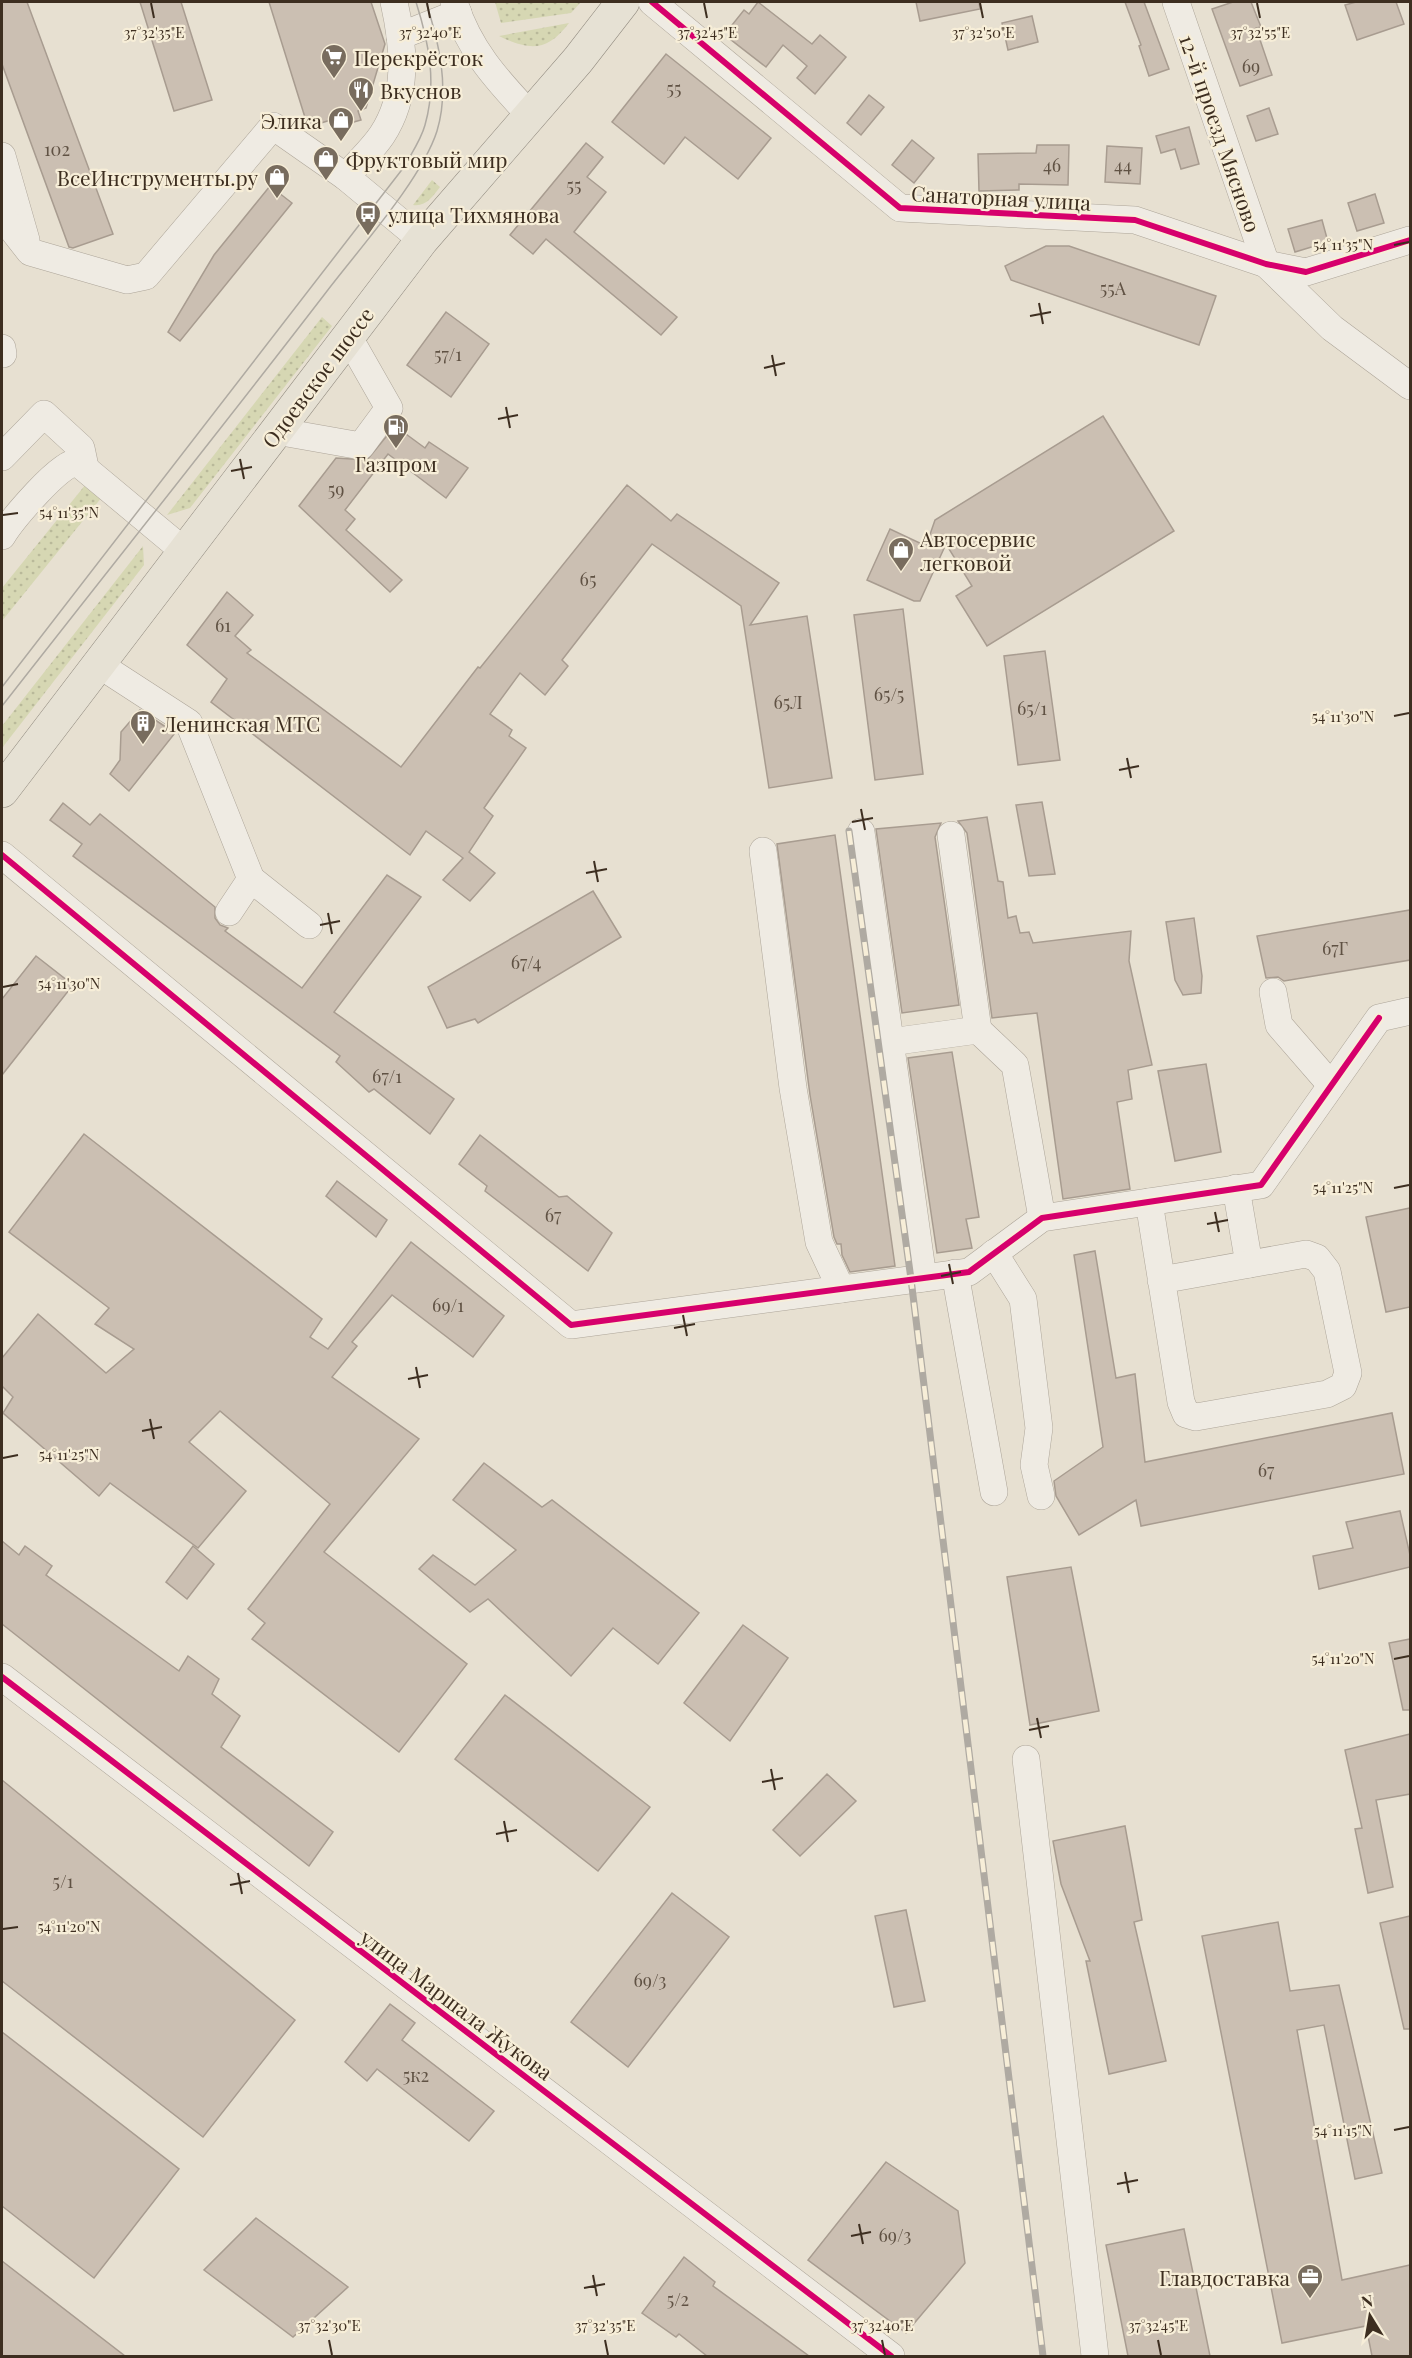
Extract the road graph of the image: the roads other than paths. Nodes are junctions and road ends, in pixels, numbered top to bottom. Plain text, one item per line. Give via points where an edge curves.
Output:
1 (394, 2) edge
2 (623, 2) edge
3 (652, 2) edge
4 (1176, 2) edge
5 (456, 7) edge
6 (400, 36) junction
7 (529, 114) junction
8 (2, 156) edge
9 (346, 177) junction
10 (2, 216) edge
11 (422, 240) junction
12 (1410, 240) edge
13 (30, 252) junction
14 (1266, 264) junction
15 (348, 336) junction
16 (1410, 386) edge
17 (276, 431) junction
18 (2, 457) edge
19 (84, 467) junction
20 (2, 536) edge
21 (184, 551) junction
22 (98, 664) junction
23 (2, 791) edge
24 (861, 832) dead end
25 (951, 835) dead end
26 (764, 851) dead end
27 (2, 855) edge
28 (251, 879) junction
29 (229, 912) dead end
30 (309, 925) dead end
31 (1273, 992) dead end
32 (1410, 1011) edge
33 (978, 1030) junction
34 (890, 1042) junction
35 (1331, 1085) junction
36 (1236, 1188) junction
37 (1149, 1202) junction
38 (1042, 1218) junction
39 (994, 1253) junction
40 (1250, 1264) junction
41 (955, 1273) junction
42 (923, 1278) junction
43 (1161, 1280) junction
44 (841, 1289) junction
45 (994, 1492) dead end
46 (1041, 1496) dead end
47 (2, 1677) edge
48 (1026, 1759) dead end
49 (891, 2356) edge
50 (1095, 2356) edge

1 - 6 street
2 - 7 main road, Одоевское шоссе
3 - 14 street, Санаторная улица via 900,208 1135,220
4 - 14 street, 12-й проезд Мясново
5 - 6 street
5 - 7 street via 472,46 489,71
6 - 9 street via 403,78 396,110
7 - 11 main road, Одоевское шоссе
8 - 13 street
9 - 11 street
9 - 13 street via 273,126 146,276 127,280
10 - 13 street
11 - 15 main road, Одоевское шоссе
12 - 14 street, Санаторная улица via 1306,272
14 - 16 street via 1332,328
15 - 17 main road, Одоевское шоссе
15 - 17 street via 390,408 361,446
17 - 21 main road, Одоевское шоссе
18 - 19 street via 44,414 81,448
19 - 20 street via 77,462 67,464
19 - 21 street
21 - 22 main road, Одоевское шоссе
22 - 23 main road, Одоевское шоссе
22 - 28 street via 189,723
24 - 34 street
25 - 33 street
26 - 44 street via 793,1088 819,1242
27 - 44 street via 571,1325
28 - 29 street
28 - 30 street
31 - 35 street via 1279,1025
32 - 35 street via 1378,1018
33 - 34 street
33 - 38 street via 1015,1065
34 - 42 street
35 - 36 street via 1261,1185
36 - 37 street
36 - 40 street
37 - 38 street
37 - 43 street
38 - 39 street
39 - 41 street via 969,1272
39 - 46 street via 1023,1299 1039,1428 1034,1465
40 - 43 street
40 - 43 street via 1306,1254 1317,1258 1327,1271 1348,1373 1343,1386 1327,1394 1196,1418 1186,1414
41 - 42 street
41 - 45 street
42 - 44 street
47 - 49 street, улица Маршала Жукова
48 - 50 street

